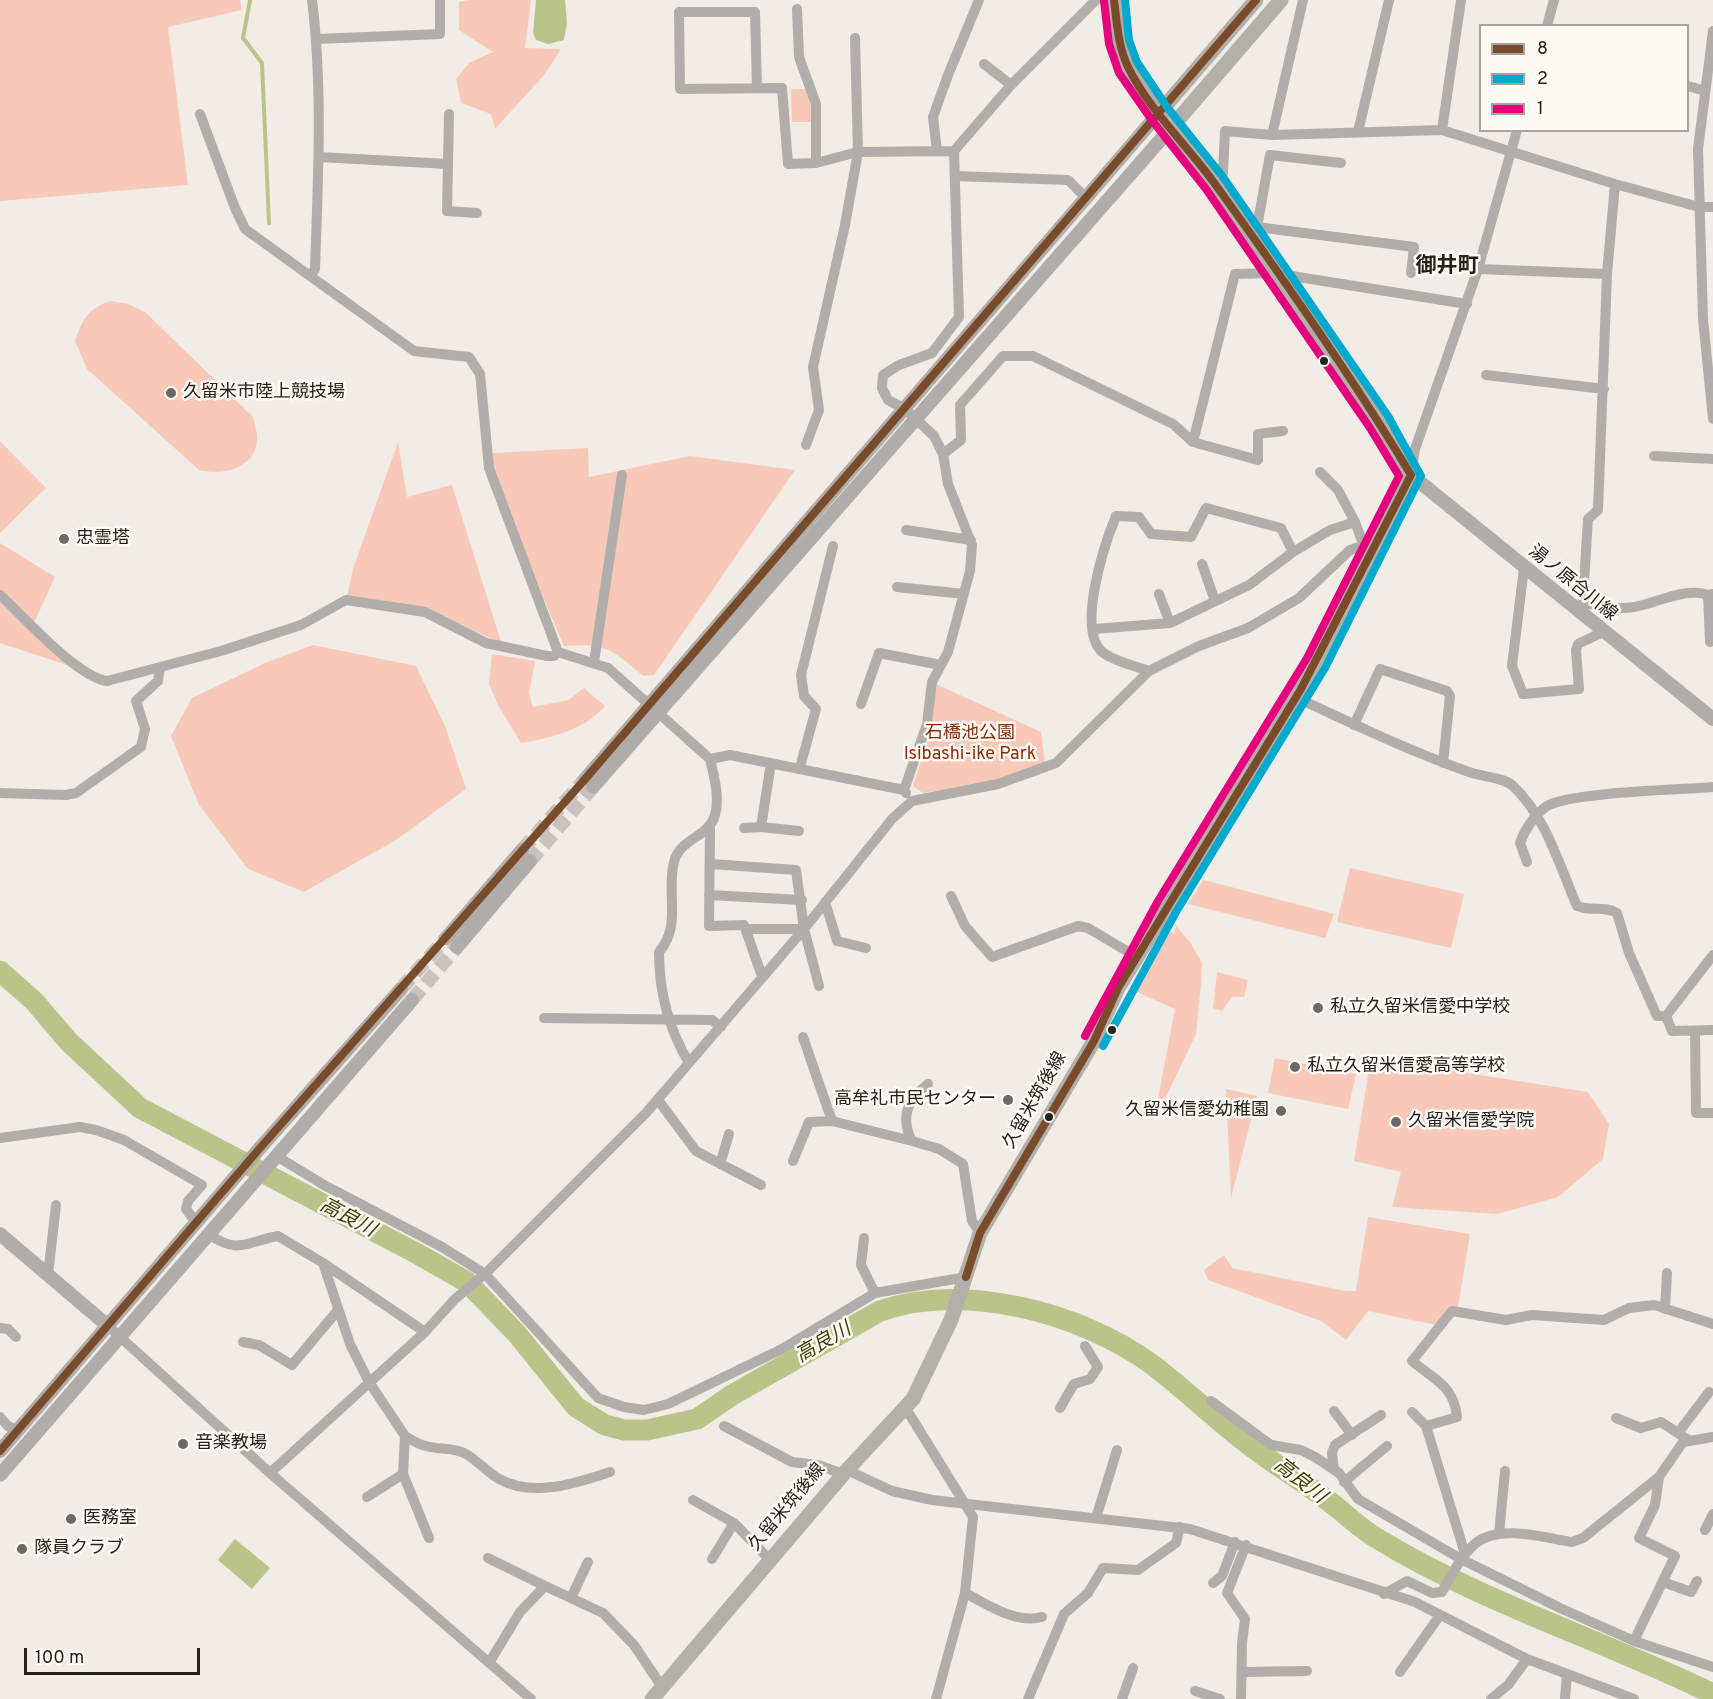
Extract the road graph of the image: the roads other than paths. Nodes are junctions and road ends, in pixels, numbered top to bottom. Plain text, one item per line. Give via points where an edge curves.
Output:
1 (312, 0) edge
2 (440, 0) edge
3 (979, 0) edge
4 (1096, 0) edge
5 (1114, 0) edge
6 (1256, 0) edge
7 (1281, 0) edge
8 (1303, 0) edge
9 (1389, 0) edge
10 (1461, 0) edge
11 (1554, 0) edge
12 (797, 9) dead end
13 (1548, 24) edge
14 (1713, 31) edge
15 (855, 38) dead end
16 (317, 39) junction
17 (984, 64) dead end
18 (1011, 85) junction
19 (1689, 86) edge
20 (757, 88) junction
21 (1705, 91) junction
22 (200, 114) dead end
23 (449, 114) dead end
24 (1159, 114) junction
25 (1170, 129) junction
26 (1442, 130) junction
27 (1358, 132) junction
28 (1515, 132) edge
29 (1272, 135) junction
30 (937, 151) junction
31 (954, 151) junction
32 (1510, 151) junction
33 (858, 152) junction
34 (319, 157) junction
35 (816, 163) junction
36 (1341, 163) dead end
37 (448, 164) junction
38 (955, 176) junction
39 (1214, 183) junction
40 (1615, 184) junction
41 (1086, 198) junction
42 (1699, 207) junction
43 (1713, 207) edge
44 (477, 213) dead end
45 (1252, 231) junction
46 (1478, 269) junction
47 (1273, 273) junction
48 (1411, 273) dead end
49 (1607, 274) junction
50 (311, 275) junction
51 (1467, 304) junction
52 (1486, 375) dead end
53 (1604, 389) junction
54 (910, 414) junction
55 (1713, 419) edge
56 (1283, 431) dead end
57 (1193, 442) junction
58 (806, 445) dead end
59 (943, 454) junction
60 (1654, 456) dead end
61 (1713, 459) edge
62 (1320, 472) dead end
63 (622, 475) dead end
64 (1411, 475) junction
65 (1355, 522) junction
66 (906, 530) dead end
67 (971, 540) junction
68 (1379, 540) junction
69 (833, 546) dead end
70 (1364, 546) junction
71 (1293, 552) junction
72 (1202, 564) dead end
73 (1524, 568) junction
74 (897, 587) dead end
75 (964, 594) junction
76 (1159, 594) dead end
77 (1710, 594) edge
78 (0, 595) edge
79 (1215, 601) junction
80 (1582, 609) junction
81 (1170, 623) junction
82 (1094, 629) junction
83 (1604, 632) junction
84 (1710, 642) dead end
85 (558, 652) junction
86 (594, 662) junction
87 (941, 665) junction
88 (160, 667) junction
89 (1149, 671) junction
90 (1295, 697) junction
91 (861, 704) dead end
92 (653, 709) junction
93 (1713, 719) edge
94 (1354, 725) junction
95 (710, 759) junction
96 (1443, 763) junction
97 (771, 764) junction
98 (800, 767) junction
99 (589, 782) tunnel mouth
100 (1713, 788) edge
101 (903, 790) junction
102 (0, 794) edge
103 (912, 801) junction
104 (1537, 813) junction
105 (760, 827) junction
106 (710, 828) junction
107 (744, 828) dead end
108 (799, 831) dead end
109 (526, 855) tunnel mouth
110 (1527, 862) dead end
111 (711, 864) junction
112 (709, 895) junction
113 (951, 896) dead end
114 (802, 900) junction
115 (825, 902) junction
116 (746, 929) junction
117 (804, 929) junction
118 (451, 943) tunnel mouth
119 (866, 948) dead end
120 (1713, 955) edge
121 (1137, 957) junction
122 (762, 976) junction
123 (819, 986) dead end
124 (401, 989) tunnel mouth
125 (412, 1000) tunnel mouth
126 (1666, 1016) junction
127 (544, 1018) dead end
128 (668, 1018) junction
129 (721, 1027) junction
130 (1713, 1030) edge
131 (1695, 1031) junction
132 (803, 1037) dead end
133 (689, 1063) junction
134 (928, 1084) dead end
135 (658, 1100) junction
136 (1713, 1113) edge
137 (832, 1121) junction
138 (729, 1134) dead end
139 (0, 1138) edge
140 (912, 1141) junction
141 (278, 1157) junction
142 (793, 1161) dead end
143 (720, 1164) junction
144 (761, 1185) dead end
145 (56, 1204) dead end
146 (197, 1224) junction
147 (980, 1233) junction
148 (0, 1234) edge
149 (210, 1235) junction
150 (864, 1238) dead end
151 (323, 1263) junction
152 (1667, 1273) dead end
153 (48, 1275) junction
154 (485, 1275) junction
155 (966, 1277) junction
156 (875, 1293) junction
157 (1665, 1309) junction
158 (338, 1310) junction
159 (1713, 1324) edge
160 (108, 1326) junction
161 (0, 1329) edge
162 (425, 1332) junction
163 (121, 1336) junction
164 (16, 1337) dead end
165 (243, 1342) dead end
166 (1085, 1346) dead end
167 (369, 1382) junction
168 (1709, 1392) dead end
169 (1211, 1401) dead end
170 (906, 1407) junction
171 (1060, 1408) dead end
172 (1334, 1411) dead end
173 (1412, 1412) dead end
174 (1381, 1415) dead end
175 (0, 1417) edge
176 (1616, 1418) dead end
177 (724, 1426) dead end
178 (1426, 1426) junction
179 (18, 1430) junction
180 (1678, 1433) junction
181 (1352, 1435) junction
182 (405, 1436) junction
183 (1713, 1437) edge
184 (1690, 1441) junction
185 (1387, 1446) dead end
186 (1117, 1450) dead end
187 (0, 1451) edge
188 (1334, 1470) junction
189 (1505, 1471) dead end
190 (610, 1472) dead end
191 (845, 1472) junction
192 (270, 1473) junction
193 (404, 1474) junction
194 (0, 1475) edge
195 (1659, 1477) junction
196 (1344, 1482) junction
197 (367, 1497) dead end
198 (693, 1500) dead end
199 (967, 1505) junction
200 (1713, 1514) edge
201 (1096, 1518) junction
202 (734, 1523) junction
203 (1180, 1527) junction
204 (1705, 1530) dead end
205 (1499, 1534) junction
206 (429, 1538) dead end
207 (1240, 1544) junction
208 (488, 1558) dead end
209 (712, 1559) dead end
210 (1462, 1559) junction
211 (770, 1560) junction
212 (588, 1562) dead end
213 (1697, 1581) dead end
214 (1663, 1582) junction
215 (1213, 1583) dead end
216 (545, 1586) junction
217 (965, 1593) junction
218 (1383, 1594) junction
219 (571, 1598) junction
220 (1440, 1615) junction
221 (1042, 1617) dead end
222 (1634, 1641) junction
223 (1527, 1659) junction
224 (489, 1663) junction
225 (1713, 1667) edge
226 (1133, 1668) dead end
227 (1307, 1671) dead end
228 (1242, 1672) junction
229 (1400, 1672) dead end
230 (1567, 1675) junction
231 (1195, 1691) dead end
232 (657, 1693) edge
233 (940, 1698) edge
234 (531, 1699) edge
235 (1028, 1699) edge
236 (1122, 1699) edge
237 (1220, 1699) edge
238 (1241, 1699) edge
239 (1491, 1699) edge
240 (1565, 1699) edge
241 (1634, 1699) edge

1 - 16 street
2 - 16 street via 440,34
3 - 30 street via 933,117
4 - 18 street
5 - 24 street via 1119,42 1128,67
6 - 24 main road
7 - 25 main road
8 - 29 street
9 - 27 street
10 - 26 street
11 - 13 street
12 - 35 street via 799,57 816,104
14 - 21 street
15 - 33 street
16 - 34 street
17 - 18 street
18 - 31 street
19 - 21 street
20 - 20 street via 680,89 679,12 755,12
20 - 35 street via 782,88 788,164
21 - 42 street via 1698,149
22 - 50 street via 245,229
23 - 37 street
24 - 25 main road
24 - 41 street
25 - 39 main road
25 - 54 street
26 - 27 street
26 - 32 street
27 - 29 street
28 - 32 street
29 - 39 street via 1226,131 1223,173
30 - 31 street
30 - 33 street
31 - 38 street
32 - 40 street
32 - 46 street
33 - 35 street
33 - 58 street via 813,367 819,410
34 - 37 street
34 - 50 street via 315,269
36 - 45 street via 1270,155
37 - 44 street via 447,211
38 - 41 street via 1068,180
38 - 54 street via 959,317 932,353 884,375 882,388 888,400
39 - 45 main road
40 - 42 street
40 - 49 street
41 - 54 street
42 - 43 street
42 - 55 street via 1703,319
45 - 47 main road
45 - 48 street via 1414,247
46 - 49 street
46 - 51 street
47 - 51 street
47 - 57 street via 1236,274
47 - 64 main road via 1379,422
49 - 53 street
50 - 85 street via 414,351 470,357 477,364 489,468
51 - 64 street via 1415,449
52 - 53 street
53 - 80 street via 1598,510 1588,519
54 - 59 street via 934,436
54 - 92 street
56 - 57 street via 1258,434 1258,460
57 - 59 street via 1173,424 1033,356 1003,356 960,405 961,440
59 - 67 street via 948,484
60 - 61 street
62 - 65 street via 1338,490
63 - 86 street
64 - 68 main road, 久留米筑後線
64 - 73 street, 湯ノ原合川線
65 - 70 street
65 - 71 street via 1330,530
66 - 67 street
67 - 75 street
68 - 70 street
68 - 90 main road, 久留米筑後線
69 - 98 street via 801,675 804,696 816,709
70 - 89 street via 1350,550 1299,598 1248,628 1198,646
71 - 79 street via 1249,585
71 - 82 street via 1281,528 1206,508 1191,537 1152,534 1139,517 1116,516 1102,550 1090,614
72 - 79 street
73 - 80 street, 湯ノ原合川線
73 - 83 street via 1512,666 1522,694 1579,689 1578,644
74 - 75 street
75 - 87 street
76 - 81 street
77 - 80 street via 1697,591 1633,608
77 - 84 street
78 - 88 street via 94,680 123,679
79 - 81 street
80 - 83 street, 湯ノ原合川線
81 - 82 street
82 - 89 street via 1104,654
83 - 93 street, 湯ノ原合川線
85 - 86 street
85 - 88 street via 547,656 486,643 425,612 346,600 301,625
86 - 92 street via 608,668
87 - 91 street via 879,653
87 - 101 street via 932,682 927,724
88 - 102 street via 158,681 136,700 144,729 141,747 76,793
89 - 103 street via 1056,763 998,784
90 - 94 street
90 - 121 main road, 久留米筑後線
92 - 95 street
92 - 99 street
94 - 96 street
94 - 96 street via 1380,669 1447,691 1450,696
95 - 97 street via 730,755
95 - 106 street via 716,813
96 - 104 street via 1485,778 1507,781
97 - 98 street
97 - 105 street
98 - 101 street
100 - 104 street via 1561,800
101 - 103 street
103 - 115 street via 892,819
104 - 110 street via 1520,843
104 - 126 street via 1577,906 1587,910 1606,907 1617,913 1629,953 1657,1016
105 - 107 street
105 - 108 street
106 - 111 street
106 - 128 street via 677,852 673,864 672,929 660,952 660,982
109 - 118 street
111 - 112 street
111 - 114 street via 796,870
112 - 114 street
112 - 116 street via 709,926
113 - 121 street via 965,926 992,957 1078,926
114 - 117 street
115 - 117 street
115 - 119 street via 837,942
116 - 117 street
116 - 122 street
117 - 122 street
117 - 123 street
120 - 126 street
121 - 147 main road, 久留米筑後線 via 1058,1106
122 - 129 street
124 - 146 street
125 - 141 street
126 - 131 street via 1672,1031
127 - 128 street
128 - 129 street via 712,1020
128 - 133 street
129 - 133 street
130 - 131 street
131 - 136 street via 1696,1113
132 - 137 street
133 - 135 street
134 - 140 street via 917,1093 905,1115
135 - 143 street via 696,1151
135 - 154 street
137 - 140 street
137 - 142 street via 809,1122
138 - 143 street
139 - 146 street via 80,1127 110,1134 202,1185 186,1209
140 - 147 street via 939,1149 963,1164 972,1221
141 - 149 street
141 - 154 street via 442,1246
143 - 144 street
145 - 153 street
146 - 160 street
147 - 155 main road, 久留米筑後線
148 - 153 street
149 - 151 street via 238,1247 278,1236
149 - 163 street
150 - 156 street via 861,1266
151 - 158 street
151 - 162 street
152 - 157 street
153 - 160 street
154 - 156 street via 598,1398 644,1410 710,1386 782,1349
154 - 162 street via 455,1299
155 - 156 street
155 - 170 main road, 久留米筑後線 via 952,1316
157 - 159 street
157 - 178 street via 1654,1305 1629,1308 1604,1320 1532,1315 1506,1320 1452,1311 1412,1361 1450,1392 1457,1417
158 - 165 street via 292,1365 259,1345
158 - 167 street
160 - 163 street
160 - 179 street
161 - 164 street via 8,1329
162 - 167 street
163 - 192 street
163 - 194 street
166 - 171 street via 1098,1367 1090,1379 1074,1384
167 - 182 street
167 - 192 street
168 - 180 street
169 - 188 street via 1271,1445 1301,1450
170 - 191 main road, 久留米筑後線
170 - 199 street
172 - 181 street
173 - 178 street
174 - 181 street
175 - 179 street
176 - 180 street via 1641,1428 1660,1422
177 - 191 street via 792,1462
178 - 210 street
179 - 187 street
180 - 184 street
181 - 188 street via 1335,1445
182 - 190 street via 425,1446 467,1454 497,1478 515,1486 572,1484
182 - 193 street
183 - 184 street
184 - 195 street via 1683,1442
185 - 196 street
186 - 201 street
188 - 196 street
189 - 205 street
191 - 199 street via 892,1491
191 - 211 main road, 久留米筑後線
192 - 224 street
193 - 197 street
193 - 206 street
195 - 205 street via 1583,1538 1572,1542
195 - 214 street via 1655,1505 1639,1538 1675,1556
196 - 210 street via 1358,1499
198 - 202 street
199 - 201 street
199 - 217 street via 973,1517
200 - 204 street
201 - 203 street
202 - 209 street
202 - 211 street
203 - 207 street
203 - 235 street via 1176,1543 1138,1570 1103,1568 1088,1593 1064,1614
205 - 210 street via 1478,1541
207 - 215 street via 1222,1576
207 - 218 street
207 - 228 street via 1227,1593 1245,1619
208 - 216 street
210 - 218 street via 1442,1592 1432,1593 1407,1581
210 - 222 street
211 - 232 main road, 久留米筑後線
212 - 219 street
213 - 214 street via 1691,1592
214 - 222 street
216 - 219 street
216 - 224 street via 520,1612
217 - 221 street via 1018,1618
217 - 233 street
218 - 220 street via 1415,1602
219 - 232 street via 603,1613 634,1645
220 - 223 street
220 - 229 street
222 - 225 street
223 - 230 street
223 - 239 street via 1508,1685
224 - 234 street
226 - 236 street
227 - 228 street
228 - 238 street
230 - 240 street
230 - 241 street
231 - 237 street

